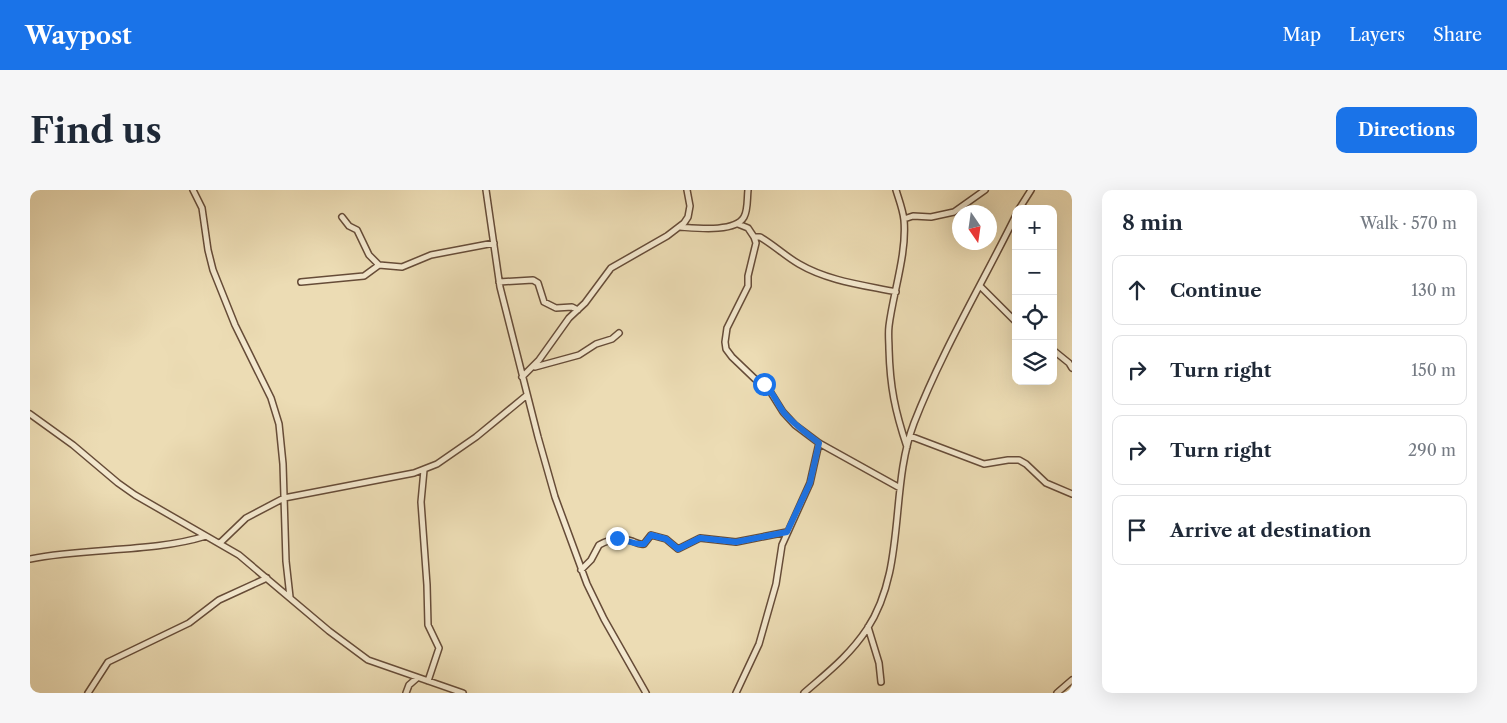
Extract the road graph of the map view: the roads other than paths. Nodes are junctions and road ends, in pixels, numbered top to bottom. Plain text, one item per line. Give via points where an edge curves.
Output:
1 (192, 190) edge
2 (486, 190) edge
3 (687, 190) edge
4 (748, 190) edge
5 (896, 190) edge
6 (986, 190) edge
7 (1023, 190) edge
8 (1030, 191) edge
9 (1021, 205) edge
10 (744, 216) junction
11 (342, 217) dead end
12 (904, 219) junction
13 (1012, 223) edge
14 (738, 224) junction
15 (680, 227) junction
16 (748, 228) junction
17 (754, 237) junction
18 (494, 243) junction
19 (379, 265) junction
20 (301, 282) dead end
21 (499, 282) junction
22 (980, 286) junction
23 (896, 292) junction
24 (578, 310) junction
25 (1012, 318) edge
26 (618, 333) dead end
27 (1057, 353) edge
28 (534, 367) junction
29 (1072, 368) edge
30 (522, 377) junction
31 (527, 395) junction
32 (30, 414) edge
33 (910, 436) junction
34 (819, 443) junction
35 (907, 448) junction
36 (424, 470) junction
37 (900, 488) junction
38 (1072, 494) edge
39 (284, 498) junction
40 (787, 532) junction
41 (206, 536) junction
42 (220, 543) junction
43 (30, 560) edge
44 (581, 570) junction
45 (267, 578) junction
46 (290, 597) junction
47 (868, 627) junction
48 (417, 678) junction
49 (1072, 680) edge
50 (428, 681) junction
51 (881, 682) dead end
52 (88, 693) edge
53 (406, 693) edge
54 (463, 693) edge
55 (646, 693) edge
56 (736, 693) edge
57 (804, 693) edge
58 (1057, 693) edge

1 - 39 street via 202,208 208,250 223,295 271,398 280,434
2 - 18 street
3 - 15 street via 688,217
4 - 10 street
5 - 12 street
6 - 12 street via 954,212
7 - 8 street
8 - 9 street
10 - 14 street
10 - 16 street
11 - 19 street via 357,230 369,255
12 - 23 street
13 - 22 street
14 - 15 street via 711,228
14 - 16 street
15 - 24 street via 611,268
16 - 17 street
17 - 23 street via 760,237 800,265 825,276
17 - 34 street via 756,243 748,286 727,328 726,349 768,388 783,412
18 - 19 street via 431,255 402,267
18 - 21 street
19 - 20 street via 364,276
21 - 24 street via 533,280 538,283 544,302 556,308
21 - 30 street
22 - 25 street
22 - 33 street via 947,349
23 - 35 street via 888,328 889,372
24 - 28 street
26 - 28 street via 580,355
27 - 29 street
28 - 30 street
30 - 31 street
31 - 36 street via 476,437
31 - 44 street via 555,496
32 - 41 street via 135,495
33 - 35 street
33 - 38 street via 984,464 1019,460 1046,483
34 - 37 street
34 - 40 street via 810,483
35 - 37 street
36 - 39 street
36 - 50 street via 421,502 428,625 439,648
37 - 47 street via 887,580
39 - 42 street via 246,518
39 - 46 street
40 - 44 street via 736,542 700,538 678,549 666,539 651,535 644,544 617,538 599,545
40 - 56 street via 759,644
41 - 42 street
41 - 43 street
42 - 45 street
44 - 55 street via 604,619
45 - 46 street
45 - 52 street via 219,600 189,623 108,662
46 - 48 street via 368,660
47 - 51 street
47 - 57 street via 844,659
48 - 50 street
48 - 53 street
49 - 58 street
50 - 54 street

